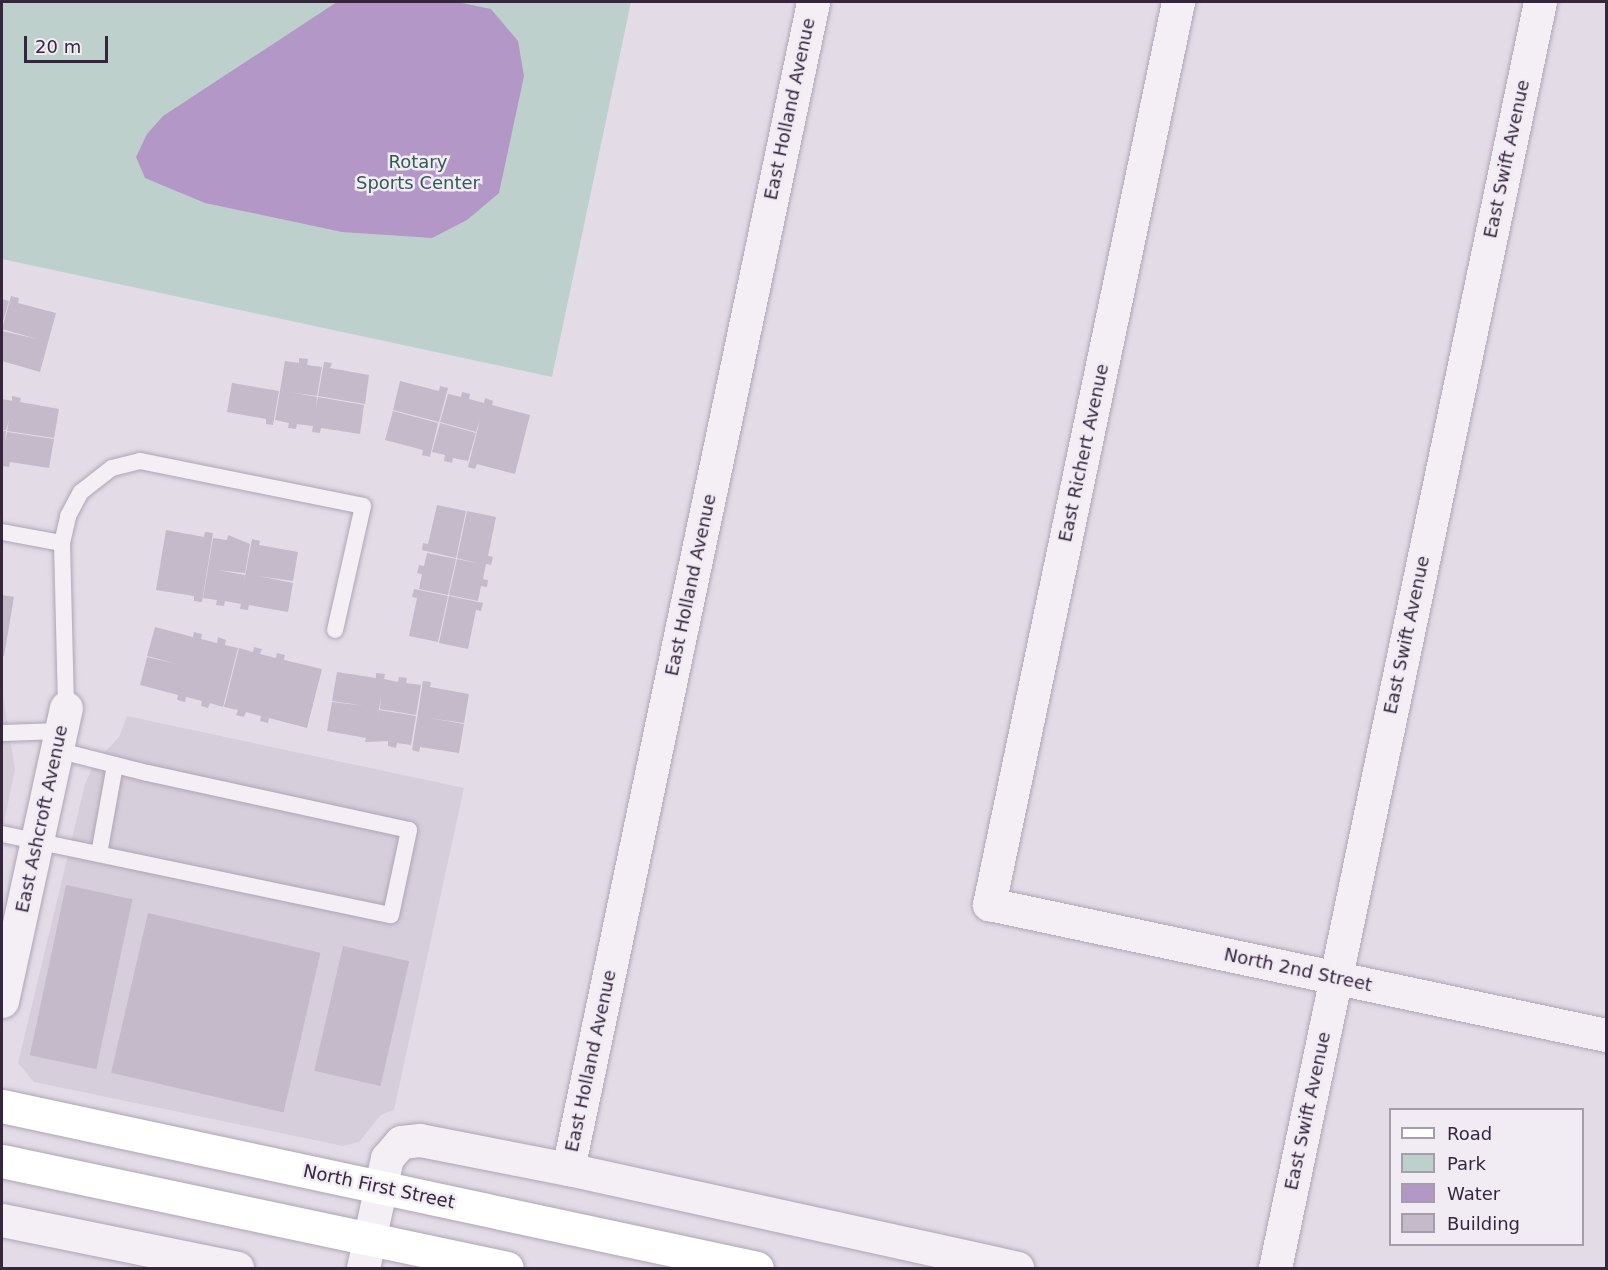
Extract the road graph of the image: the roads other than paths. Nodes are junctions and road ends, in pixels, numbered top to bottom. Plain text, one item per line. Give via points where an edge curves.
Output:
1 (813, 2) edge
2 (1178, 2) edge
3 (1540, 2) edge
4 (2, 532) edge
5 (62, 543) junction
6 (335, 630) dead end
7 (62, 729) junction
8 (2, 733) edge
9 (115, 765) junction
10 (2, 834) edge
11 (37, 841) junction
12 (99, 854) junction
13 (989, 904) joint
14 (1335, 978) junction
15 (2, 1001) edge
16 (1606, 1035) edge
17 (2, 1106) edge
18 (2, 1161) edge
19 (568, 1169) junction
20 (380, 1187) junction
21 (2, 1220) edge
22 (366, 1254) edge
23 (237, 1269) edge
24 (507, 1269) edge
25 (757, 1269) edge
26 (1017, 1269) edge
27 (1275, 1269) edge

1 - 19 street, East Holland Avenue
2 - 13 street, East Richert Avenue
3 - 14 street, East Swift Avenue
4 - 5 lane
5 - 6 lane via 68,516 81,492 112,468 140,461 363,506
5 - 7 lane
7 - 8 lane
7 - 9 lane
7 - 11 street, East Ashcroft Avenue
9 - 12 lane
9 - 12 lane via 409,830 391,915
10 - 11 lane
11 - 12 lane
11 - 15 street, East Ashcroft Avenue
13 - 14 street, North 2nd Street
14 - 16 street, North 2nd Street
14 - 27 street, East Swift Avenue
17 - 20 main road, North First Street
18 - 22 main road
19 - 20 street via 420,1140 401,1142 387,1158
19 - 26 street
20 - 22 street
20 - 25 main road, North First Street
21 - 23 street
22 - 24 main road

